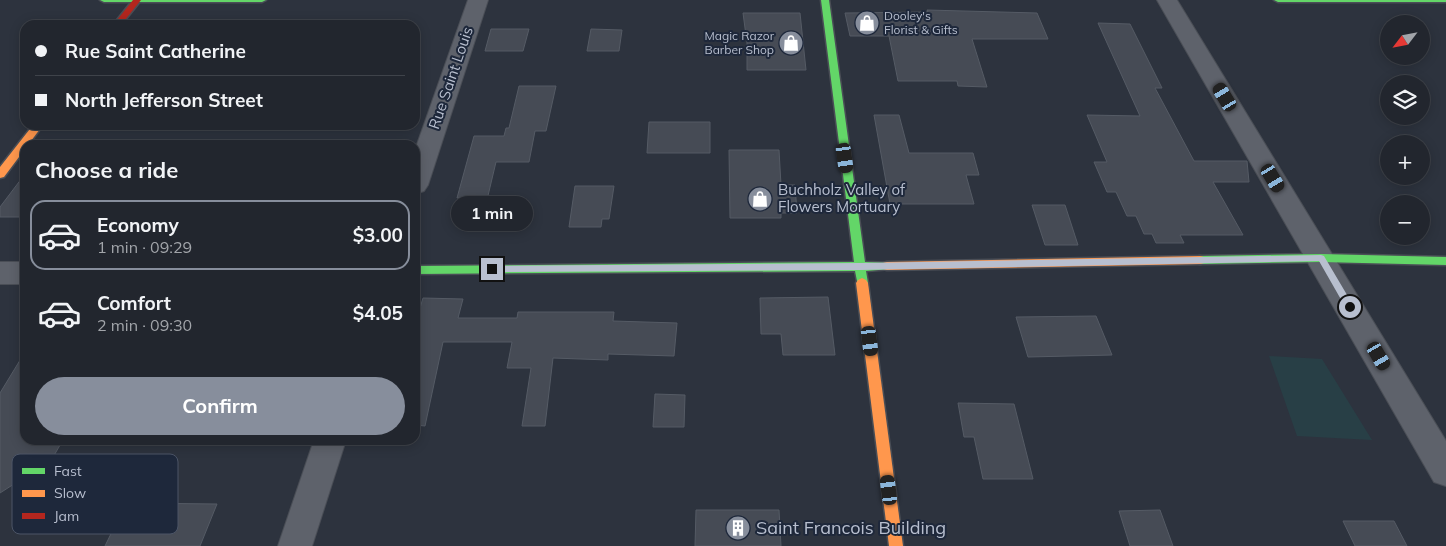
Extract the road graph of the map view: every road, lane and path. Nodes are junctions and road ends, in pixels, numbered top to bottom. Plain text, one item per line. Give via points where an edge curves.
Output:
1 (104, 0) edge
2 (137, 0) edge
3 (262, 0) edge
4 (478, 0) edge
5 (825, 0) edge
6 (1168, 0) edge
7 (1278, 0) edge
8 (1446, 0) edge
9 (121, 20) edge
10 (34, 130) edge
11 (26, 140) edge
12 (20, 148) edge
13 (420, 170) edge
14 (0, 174) edge
15 (1321, 258) junction
16 (1446, 261) edge
17 (860, 267) junction
18 (420, 270) edge
19 (0, 273) edge
20 (20, 273) edge
21 (328, 445) edge
22 (1446, 471) edge
23 (295, 546) edge
24 (896, 546) edge

1 - 2 street
2 - 3 street
2 - 9 street
4 - 13 street, Rue Saint Louis
5 - 17 street
6 - 15 street
7 - 8 street
10 - 11 street
12 - 14 street
15 - 16 street
15 - 17 street
15 - 22 street
17 - 18 street
17 - 24 street
19 - 20 street
21 - 23 street

